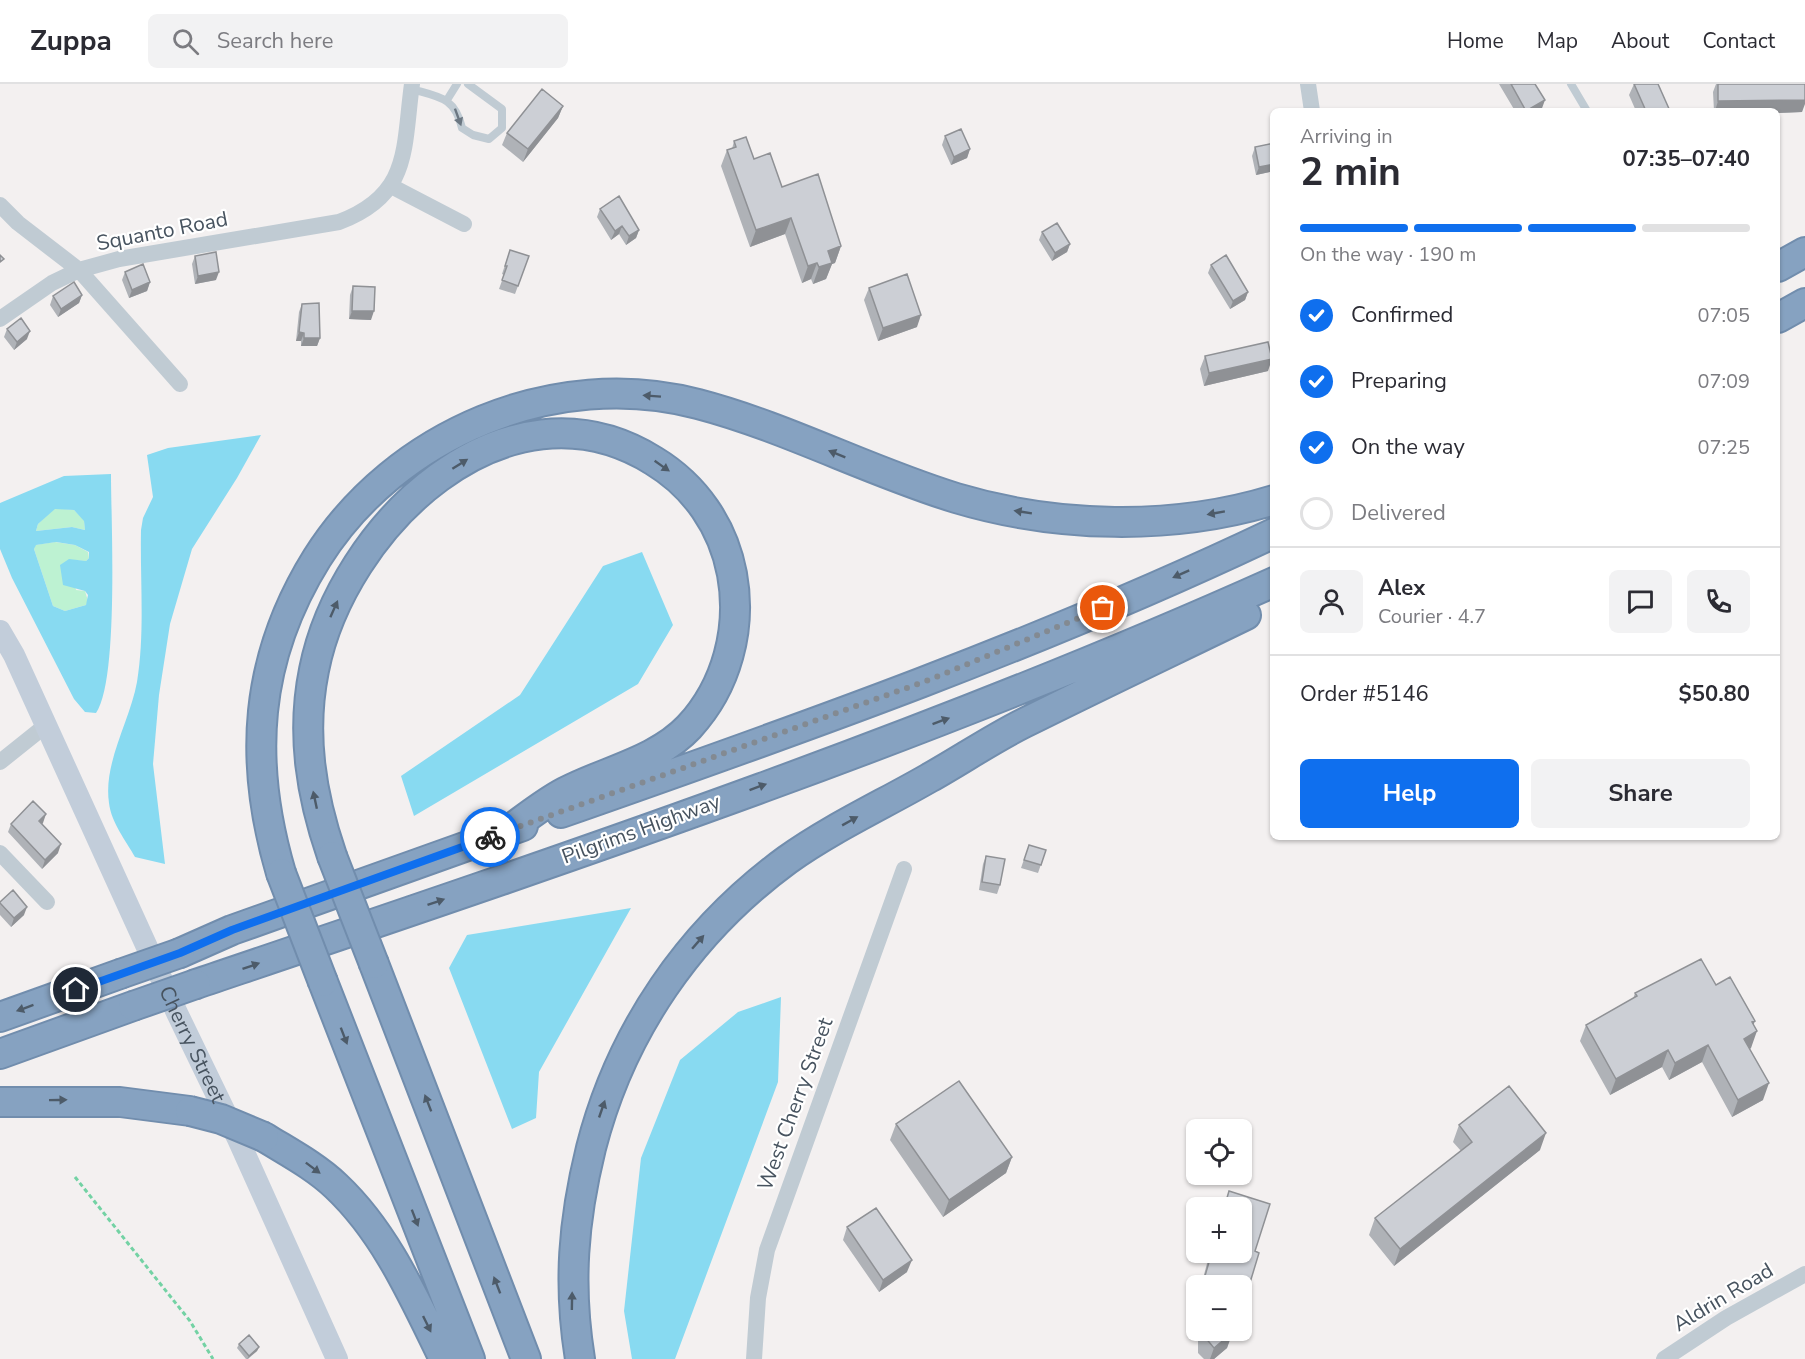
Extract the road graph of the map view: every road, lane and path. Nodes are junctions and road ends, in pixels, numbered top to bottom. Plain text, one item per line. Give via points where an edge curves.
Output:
1 (457, 84) edge
2 (468, 84) edge
3 (1308, 84) edge
4 (1571, 84) edge
5 (412, 87) edge
6 (447, 99) junction
7 (1312, 108) edge
8 (1585, 108) edge
9 (391, 186) junction
10 (0, 205) edge
11 (464, 224) dead end
12 (1805, 252) edge
13 (1780, 266) edge
14 (80, 270) junction
15 (1805, 303) edge
16 (1780, 317) edge
17 (0, 319) edge
18 (180, 384) dead end
19 (1270, 501) edge
20 (1270, 536) edge
21 (1270, 584) edge
22 (1270, 603) edge
23 (0, 632) edge
24 (45, 726) junction
25 (0, 762) edge
26 (506, 832) junction
27 (0, 853) edge
28 (904, 869) dead end
29 (47, 902) dead end
30 (0, 1017) edge
31 (0, 1054) edge
32 (0, 1102) edge
33 (75, 1177) dead end
34 (1805, 1274) edge
35 (213, 1359) edge
36 (337, 1359) edge
37 (444, 1359) edge
38 (470, 1359) edge
39 (526, 1359) edge
40 (580, 1359) edge
41 (754, 1359) edge
42 (1664, 1359) edge

1 - 6 lane
6 -> 2 lane via 458,112 462,128 489,139 502,128 502,109
3 - 7 street
4 - 8 lane
5 - 6 lane
5 - 9 street via 407,136
9 - 11 street
9 - 14 street, Squanto Road via 362,214 344,220 119,259
10 - 14 street
12 - 13 highway
14 - 17 street, Squanto Road via 52,283
14 - 18 street
15 - 16 highway
19 -> 38 highway, bridge via 1179,519 1132,521 1005,510 957,498 724,411 658,396 601,394 562,398 499,414 432,445 376,487 348,516 302,582 275,651 262,715 261,784 265,813 281,873
20 -> 26 highway, Pilgrims Highway via 929,680
31 -> 21 highway, Pilgrims Highway, bridge via 958,715
40 -> 22 highway via 572,1312 573,1254 584,1178 600,1113 630,1041 662,987 700,939 749,889 825,835 1022,724
23 - 24 main road, Cherry Street
24 - 25 street
24 - 36 main road, Cherry Street
26 -> 30 highway, Pilgrims Highway, bridge
39 -> 26 highway, bridge via 320,821 310,771 310,698 322,639 343,590 377,536 400,511 472,456 527,436 558,433 599,437 644,454 666,468 696,497 715,523 734,585 733,641 720,681 687,729 653,752 563,793
27 - 29 street
28 - 41 street, West Cherry Street via 767,1250
32 -> 37 highway, bridge via 120,1102 190,1110 264,1137 335,1185 360,1212 408,1284
33 - 35 path via 190,1322
34 - 42 street, Aldrin Road via 1726,1318

